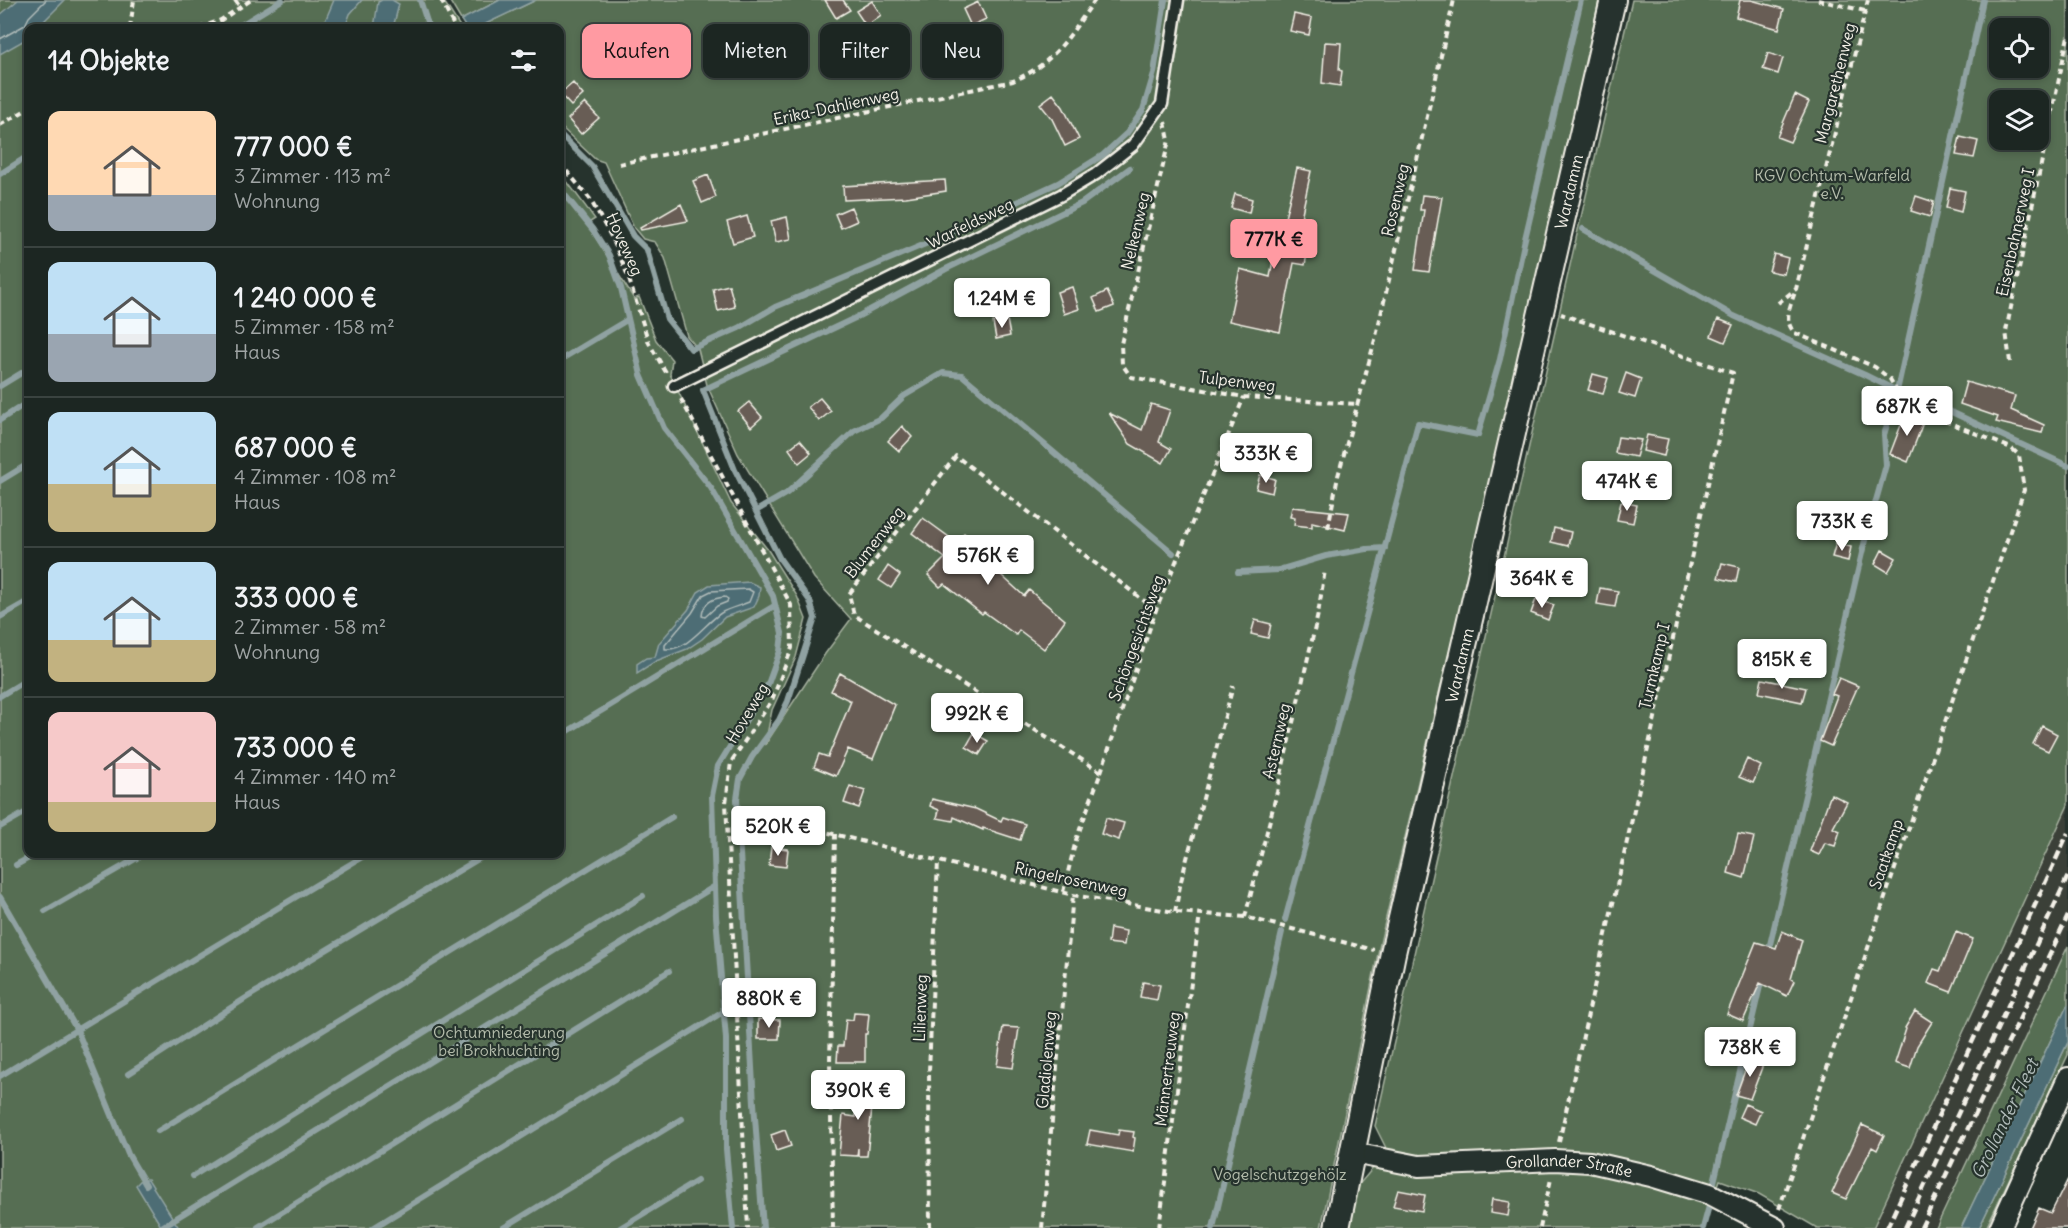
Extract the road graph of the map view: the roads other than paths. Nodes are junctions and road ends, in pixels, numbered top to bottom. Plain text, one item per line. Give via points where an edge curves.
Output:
1 (1178, 0) edge
2 (1613, 0) edge
3 (674, 386) road end
4 (2068, 1078) edge
5 (1353, 1153) junction
6 (1774, 1227) edge
7 (1336, 1228) edge
8 (2000, 1228) edge

1 - 3 lane, Warfeldsweg via 1162,104 1133,145 1096,174 1061,195
2 - 5 street, Wardamm via 1393,953
4 - 8 street
5 - 6 street, Grollander Straße via 1419,1166 1590,1162 1710,1194
5 - 7 street, Wardamm

